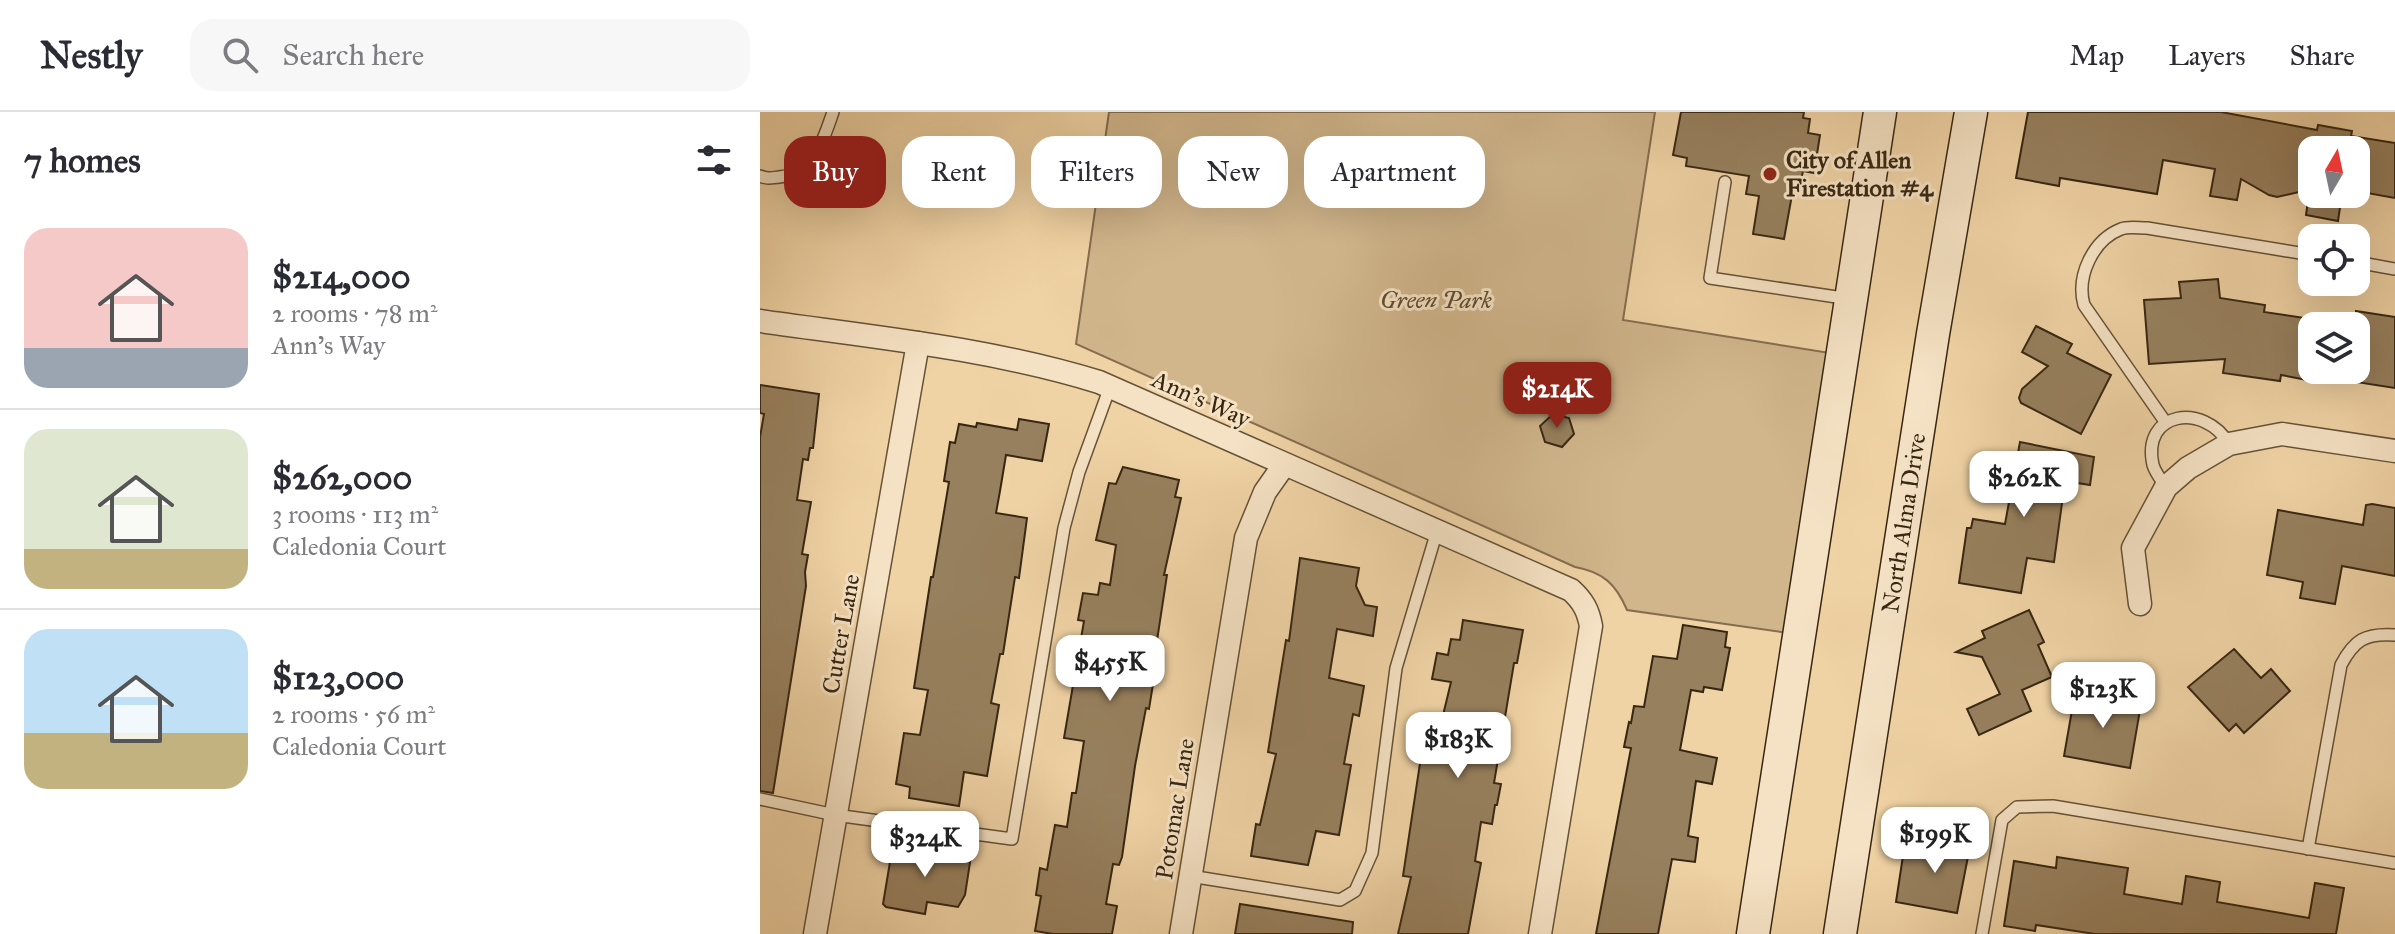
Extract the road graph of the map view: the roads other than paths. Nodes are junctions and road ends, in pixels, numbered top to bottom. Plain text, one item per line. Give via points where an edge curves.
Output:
1 (833, 112) edge
2 (1880, 112) edge
3 (1971, 112) edge
4 (760, 176) edge
5 (1725, 182) dead end
6 (2298, 253) edge
7 (2370, 265) edge
8 (2395, 269) edge
9 (1851, 299) junction
10 (760, 321) edge
11 (918, 343) junction
12 (1110, 387) junction
13 (2166, 423) junction
14 (2229, 444) junction
15 (2395, 451) edge
16 (1284, 465) junction
17 (2166, 487) junction
18 (1437, 531) junction
19 (2140, 604) dead end
20 (2395, 635) edge
21 (760, 799) edge
22 (835, 815) junction
23 (2308, 849) junction
24 (2395, 863) edge
25 (1190, 876) junction
26 (815, 934) edge
27 (1181, 934) edge
28 (1540, 934) edge
29 (1753, 934) edge
30 (1840, 934) edge
31 (1982, 934) edge

1 - 4 lane via 804,169 788,176
2 - 9 main road
3 - 30 main road, North Alma Drive
5 - 9 lane via 1710,278
6 - 13 lane via 2147,228 2123,227 2105,238 2082,278 2084,305
7 - 8 lane
9 - 29 main road
10 - 11 street, Ann's Way
11 - 12 street, Ann's Way via 1046,366
11 - 22 street, Cutter Lane
12 - 16 street, Ann's Way
12 - 22 lane via 1064,528 1012,839
13 - 14 lane via 2196,417 2222,432
13 - 17 lane via 2152,450 2153,467
14 - 15 street via 2282,434
14 - 17 street
16 - 18 street, Ann's Way
16 - 25 street, Potomac Lane via 1265,492 1246,538
17 - 19 street via 2133,548
18 - 25 lane via 1396,668 1372,853 1355,891 1340,900
18 - 28 street, Ann's Way via 1571,590 1589,612 1591,626
20 - 23 lane via 2361,639 2341,665
21 - 22 lane
22 - 26 street, Cutter Lane
23 - 24 lane
23 - 31 lane via 2053,806 2017,807 2002,820
25 - 27 street, Potomac Lane

